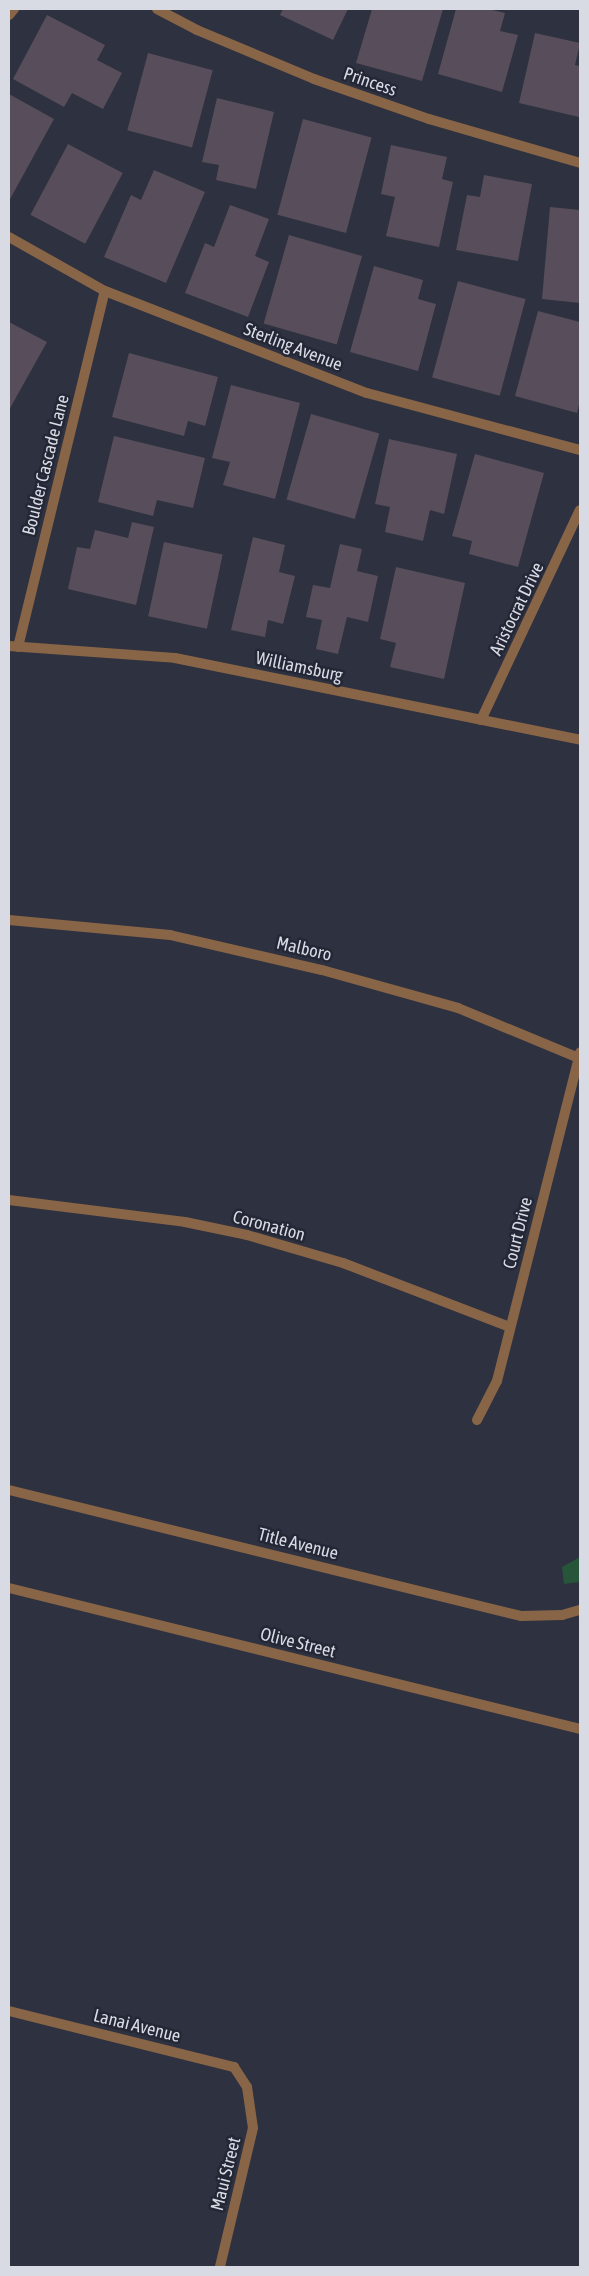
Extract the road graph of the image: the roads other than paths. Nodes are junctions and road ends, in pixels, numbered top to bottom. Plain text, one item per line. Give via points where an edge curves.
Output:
1 (14, 9) edge
2 (157, 9) edge
3 (9, 15) edge
4 (580, 163) edge
5 (9, 237) edge
6 (105, 291) junction
7 (580, 450) edge
8 (580, 510) edge
9 (14, 647) edge
10 (481, 720) junction
11 (580, 740) edge
12 (9, 920) edge
13 (580, 1054) edge
14 (9, 1200) edge
15 (510, 1327) junction
16 (477, 1420) dead end
17 (9, 1490) edge
18 (9, 1588) edge
19 (580, 1610) edge
20 (580, 1729) edge
21 (9, 2011) edge
22 (247, 2088) joint
23 (220, 2267) edge

1 - 3 street
2 - 4 street, Princess via 197,30 314,79 429,119
5 - 6 street, Sterling Avenue
6 - 7 street, Sterling Avenue via 367,393
6 - 9 street, Boulder Cascade Lane
8 - 10 street, Aristocrat Drive
9 - 10 street, Williamsburg via 175,658
10 - 11 street, Williamsburg
12 - 13 street, Malboro via 170,935 322,970 458,1008
13 - 15 street, Court Drive
14 - 15 street, Coronation via 185,1222 247,1235 343,1263
15 - 16 street, Court Drive via 497,1381
17 - 19 street, Title Avenue via 521,1616 562,1615
18 - 20 street, Olive Street
21 - 22 street, Lanai Avenue via 234,2067
22 - 23 street, Maui Street via 253,2128

